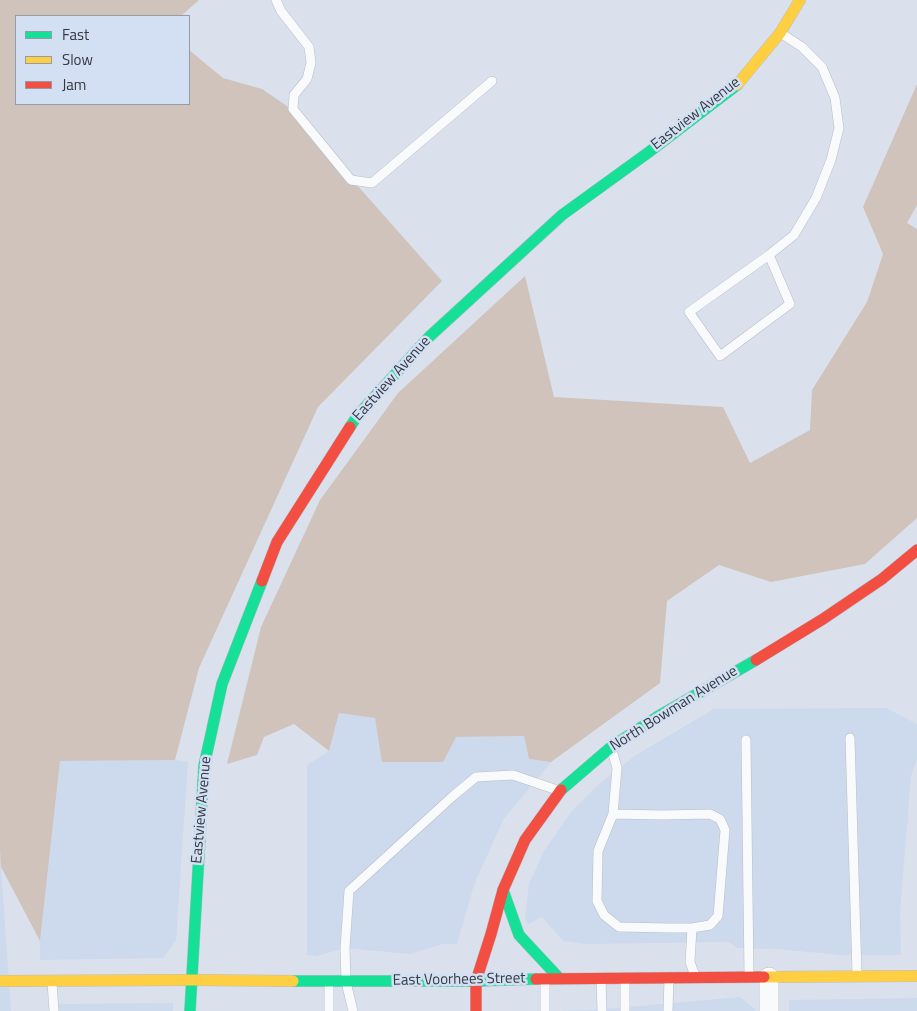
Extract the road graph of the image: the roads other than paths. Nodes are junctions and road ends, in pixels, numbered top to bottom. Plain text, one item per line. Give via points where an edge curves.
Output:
1 (276, 0) edge
2 (800, 0) edge
3 (780, 33) junction
4 (492, 81) dead end
5 (769, 254) junction
6 (917, 550) edge
7 (850, 738) dead end
8 (746, 740) dead end
9 (611, 747) junction
10 (560, 791) junction
11 (613, 814) junction
12 (503, 890) junction
13 (692, 928) junction
14 (694, 976) junction
15 (857, 976) junction
16 (917, 976) edge
17 (669, 977) junction
18 (749, 977) junction
19 (769, 977) junction
20 (545, 978) junction
21 (559, 978) junction
22 (601, 978) junction
23 (625, 978) junction
24 (190, 980) junction
25 (0, 981) edge
26 (476, 981) junction
27 (52, 982) junction
28 (328, 982) junction
29 (346, 982) junction
30 (54, 1011) edge
31 (190, 1011) edge
32 (329, 1011) edge
33 (353, 1011) edge
34 (476, 1011) edge
35 (545, 1011) edge
36 (602, 1011) edge
37 (625, 1011) edge
38 (668, 1011) edge
39 (769, 1011) edge

1 - 4 lane via 281,12 309,47 312,63 306,79 294,95 293,108 351,180 372,183
2 - 3 street, Eastview Avenue
3 - 5 lane via 802,47 822,67 835,98 839,128 816,198 794,235
3 - 24 street, Eastview Avenue via 738,84 562,214 429,337 358,416 277,542 222,684 204,766
5 - 5 lane via 689,312 720,356 790,304
6 - 9 street, North Bowman Avenue via 882,579 823,618
7 - 15 lane
8 - 18 lane
9 - 10 street, North Bowman Avenue
9 - 11 lane via 617,768
10 - 12 street, North Bowman Avenue via 525,840
10 - 29 lane via 513,775 476,777 453,796 348,890
11 - 13 lane via 598,852 597,901 604,914 619,927
11 - 13 lane via 710,814 720,819 725,830 718,916 710,925
12 - 21 street via 520,935
12 - 26 street, North Bowman Avenue
13 - 14 lane via 690,962
14 - 17 street, East Voorhees Street
14 - 18 street, East Voorhees Street
15 - 16 street, East Voorhees Street
15 - 19 street, East Voorhees Street
17 - 23 street, East Voorhees Street
17 - 38 lane
18 - 19 street, East Voorhees Street
19 - 39 street
20 - 21 street, East Voorhees Street
20 - 26 street, East Voorhees Street
20 - 35 lane
21 - 22 street, East Voorhees Street
22 - 23 street, East Voorhees Street
22 - 36 lane
23 - 37 lane
24 - 27 street, East Voorhees Street
24 - 28 street, East Voorhees Street
24 - 31 street, Eastview Avenue
25 - 27 street, East Voorhees Street
26 - 29 street, East Voorhees Street
26 - 34 street, North Bowman Avenue
27 - 30 lane
28 - 29 street, East Voorhees Street
28 - 32 lane
29 - 33 lane

